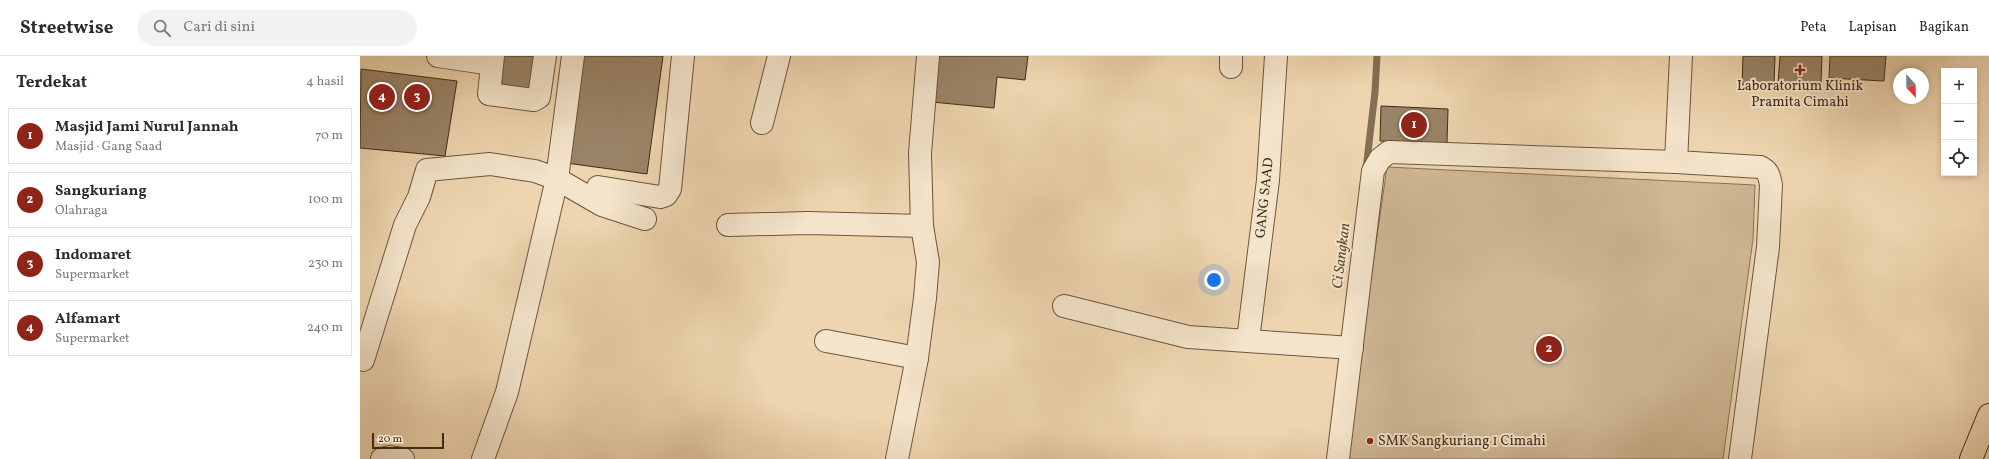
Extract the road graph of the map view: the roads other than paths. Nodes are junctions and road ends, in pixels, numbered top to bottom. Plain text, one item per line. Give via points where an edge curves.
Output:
1 (438, 56) edge
2 (545, 56) edge
3 (573, 56) edge
4 (683, 56) edge
5 (779, 56) edge
6 (928, 56) edge
7 (1276, 56) edge
8 (1681, 56) edge
9 (493, 60) edge
10 (762, 123) dead end
11 (1676, 162) junction
12 (556, 179) junction
13 (598, 187) dead end
14 (645, 219) dead end
15 (728, 225) dead end
16 (922, 226) junction
17 (1064, 306) dead end
18 (1248, 340) junction
19 (826, 341) dead end
20 (1347, 348) junction
21 (917, 358) junction
22 (363, 360) dead end
23 (1989, 415) edge
24 (382, 459) edge
25 (403, 459) edge
26 (483, 459) edge
27 (897, 459) edge
28 (1338, 459) edge
29 (1740, 459) edge
30 (1971, 459) edge

1 - 9 street
2 - 9 street via 539,97 534,100 489,94
3 - 12 street
4 - 13 street via 670,189 666,195 660,197
5 - 10 street
6 - 16 street via 920,153
7 - 18 street, GANG SAAD via 1268,180
8 - 11 street
11 - 20 street via 1389,152 1380,159 1373,171
11 - 29 street via 1760,167 1770,176 1768,247
12 - 14 street via 602,205
12 - 22 street via 535,171 490,164 427,170 419,197 405,225
12 - 26 street via 507,392
15 - 16 street via 808,223
16 - 21 street via 928,262
17 - 18 street via 1188,337
18 - 20 street
19 - 21 street
20 - 28 street
21 - 27 street
23 - 30 main road
24 - 25 street

